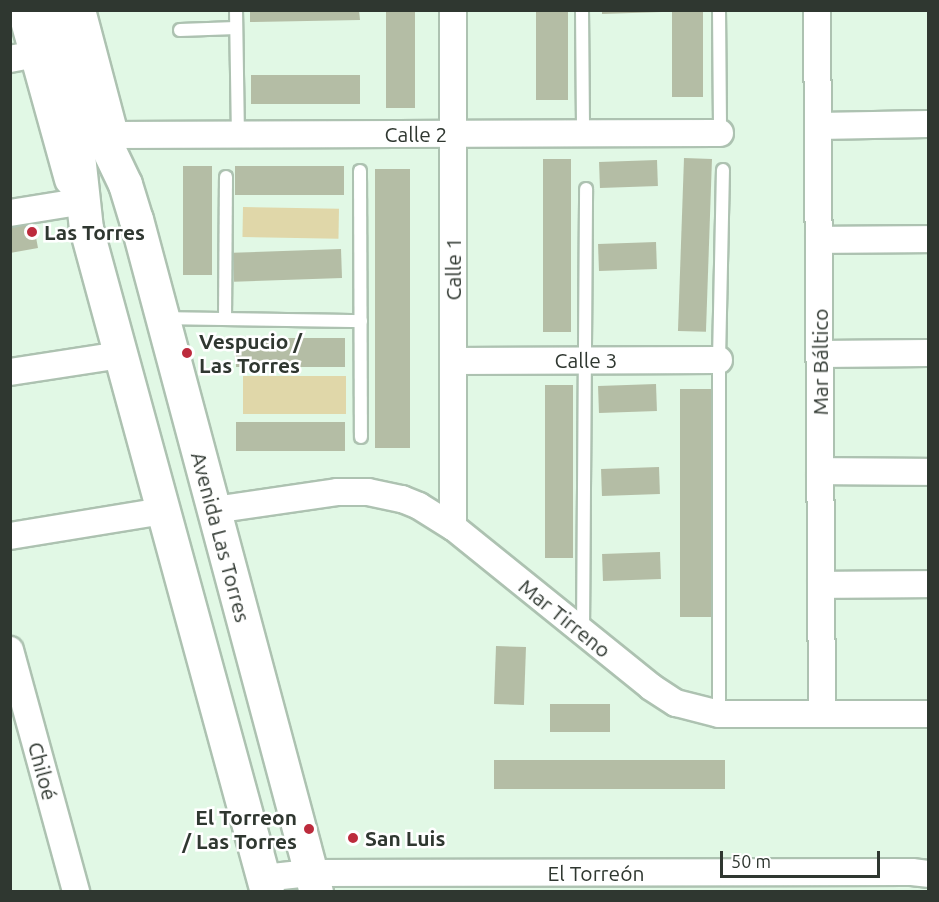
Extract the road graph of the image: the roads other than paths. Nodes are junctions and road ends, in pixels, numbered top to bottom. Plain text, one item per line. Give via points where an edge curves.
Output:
1 (24, 10) edge
2 (54, 10) edge
3 (79, 10) edge
4 (236, 10) edge
5 (453, 10) edge
6 (582, 10) edge
7 (719, 10) edge
8 (817, 10) edge
9 (236, 28) junction
10 (180, 30) dead end
11 (23, 56) edge
12 (68, 63) junction
13 (928, 124) edge
14 (818, 126) junction
15 (583, 133) junction
16 (720, 133) joint
17 (453, 134) junction
18 (112, 135) junction
19 (238, 135) junction
20 (723, 170) dead end
21 (360, 171) dead end
22 (226, 177) dead end
23 (125, 184) junction
24 (586, 189) dead end
25 (10, 213) edge
26 (82, 215) junction
27 (928, 239) edge
28 (819, 240) junction
29 (162, 318) junction
30 (225, 319) junction
31 (361, 321) junction
32 (928, 353) edge
33 (820, 354) junction
34 (120, 356) junction
35 (584, 360) junction
36 (719, 360) junction
37 (453, 361) junction
38 (10, 372) edge
39 (361, 437) dead end
40 (820, 471) junction
41 (928, 472) edge
42 (213, 510) junction
43 (164, 519) junction
44 (453, 527) junction
45 (10, 536) edge
46 (928, 584) edge
47 (821, 585) junction
48 (583, 633) junction
49 (10, 650) edge
50 (719, 714) junction
51 (822, 714) junction
52 (928, 714) edge
53 (928, 874) edge
54 (313, 882) edge
55 (476, 882) edge
56 (609, 882) edge
57 (751, 882) edge
58 (880, 882) edge
59 (265, 885) edge
60 (76, 891) edge

1 - 11 street, Avenida Las Torres
2 - 12 main road, Avenida Las Torres
3 - 18 street, Avenida Las Torres
4 - 9 lane
5 - 17 street, Calle 1
6 - 15 lane
7 - 16 lane
8 - 14 street, Mar Báltico
9 - 10 lane
9 - 19 lane
11 - 26 street, Avenida Las Torres
12 - 23 main road, Avenida Las Torres
12 - 26 main road, Avenida Las Torres
13 - 14 street
14 - 28 street, Mar Báltico
15 - 16 street, Calle 2
15 - 17 street, Calle 2
17 - 19 street, Calle 2
17 - 37 street, Calle 1
18 - 19 street, Calle 2
18 - 23 street, Avenida Las Torres
20 - 36 lane
21 - 31 lane
22 - 30 lane
23 - 29 main road, Avenida Las Torres
24 - 35 lane
25 - 26 street
26 - 34 main road, Avenida Las Torres
27 - 28 street
28 - 33 street, Mar Báltico
29 - 30 lane
29 - 42 main road, Avenida Las Torres
30 - 31 lane
31 - 39 lane
32 - 33 street
33 - 40 street, Mar Báltico
34 - 38 street
34 - 43 main road, Avenida Las Torres
35 - 36 street, Calle 3
35 - 37 street, Calle 3
35 - 48 lane
36 - 50 lane
37 - 44 street, Calle 1
40 - 41 street
40 - 47 street, Mar Báltico
42 - 43 main road via 193,496 183,498
42 - 44 street, Mar Tirreno via 337,492 369,492 419,506
42 - 54 main road, Avenida Las Torres
43 - 45 street
43 - 59 main road, Avenida Las Torres
44 - 48 street, Mar Tirreno
46 - 47 street
47 - 51 street, Mar Báltico
48 - 50 street, Mar Tirreno via 663,696 690,708
49 - 60 street, Chiloé
50 - 51 street, Mar Tirreno
51 - 52 street, Mar Tirreno
53 - 58 street, El Torreón
54 - 55 street, El Torreón
54 - 59 street, El Torreón
55 - 56 street, El Torreón
56 - 57 street, El Torreón
57 - 58 street, El Torreón

